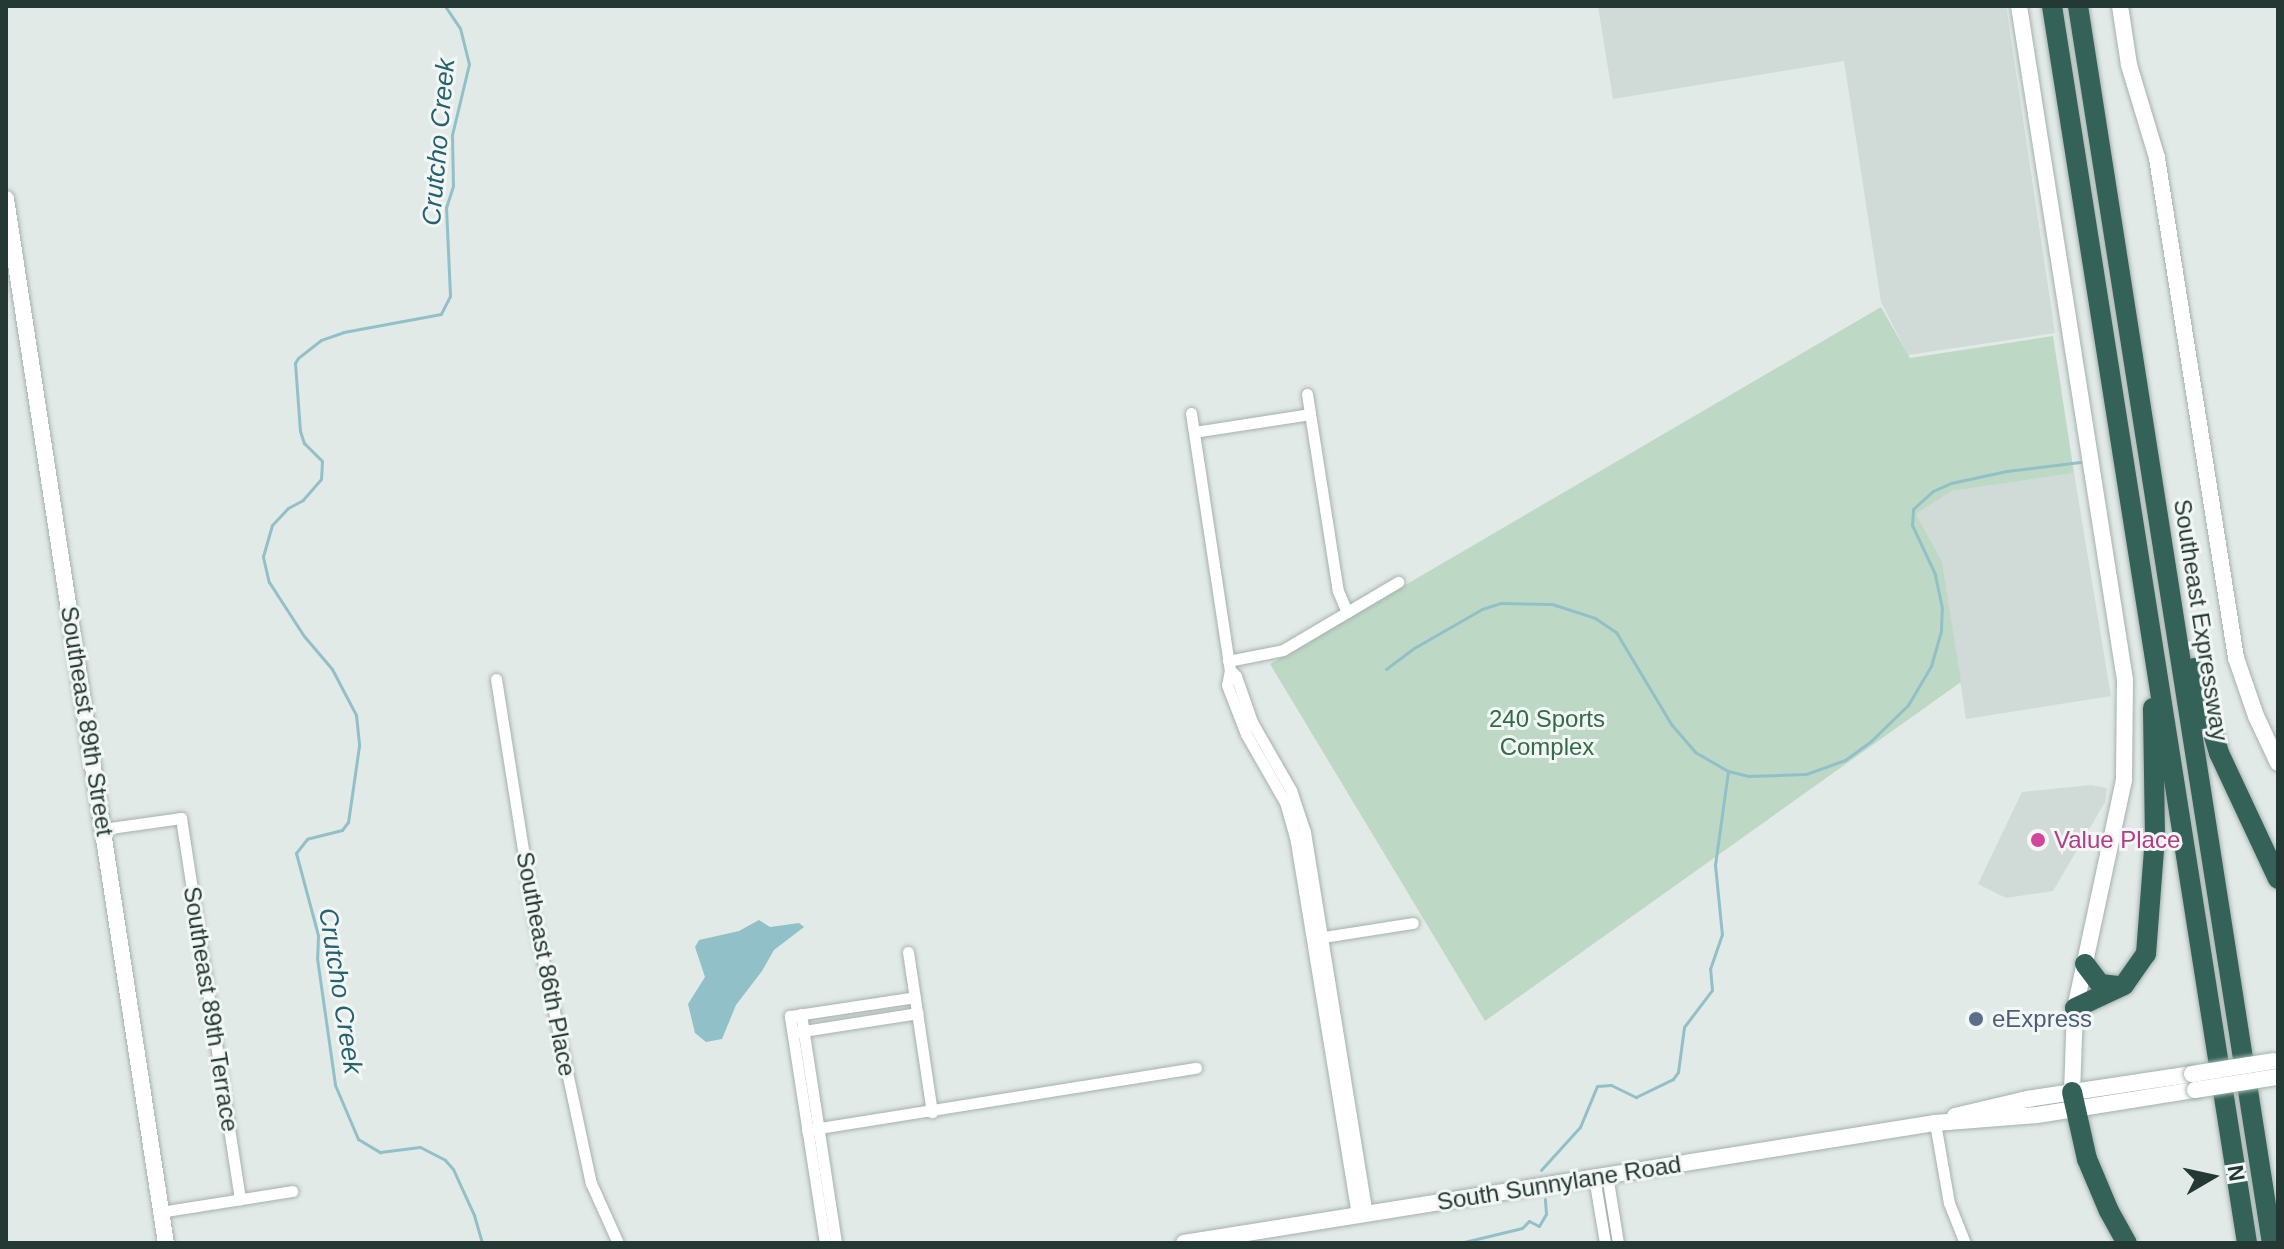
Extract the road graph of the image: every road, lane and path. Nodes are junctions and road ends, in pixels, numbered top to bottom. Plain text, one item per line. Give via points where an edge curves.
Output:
1 (2019, 6) edge
2 (2052, 6) edge
3 (2078, 6) edge
4 (2120, 6) edge
5 (6, 199) edge
6 (1307, 394) dead end
7 (1191, 413) dead end
8 (1310, 414) junction
9 (1194, 432) junction
10 (2155, 493) junction
11 (1398, 582) dead end
12 (1347, 612) junction
13 (2153, 636) junction
14 (1229, 665) junction
15 (496, 679) dead end
16 (2278, 763) edge
17 (103, 829) junction
18 (2278, 879) edge
19 (1413, 923) dead end
20 (1318, 938) junction
21 (908, 952) dead end
22 (2085, 964) junction
23 (2124, 985) junction
24 (915, 997) junction
25 (2075, 1008) junction
26 (918, 1013) junction
27 (798, 1032) junction
28 (1196, 1068) dead end
29 (2276, 1069) edge
30 (2074, 1100) junction
31 (932, 1112) junction
32 (1935, 1123) junction
33 (813, 1129) junction
34 (1600, 1176) junction
35 (292, 1191) dead end
36 (240, 1199) junction
37 (826, 1210) junction
38 (160, 1212) junction
39 (1362, 1214) junction
40 (166, 1243) edge
41 (618, 1243) edge
42 (825, 1243) edge
43 (836, 1243) edge
44 (1184, 1243) edge
45 (1605, 1243) edge
46 (1618, 1243) edge
47 (1965, 1243) edge
48 (2127, 1243) edge
49 (2247, 1243) edge
50 (2272, 1243) edge

1 - 22 street via 2125,680 2124,780
2 - 13 highway, Southeast Expressway
3 - 10 highway, Southeast Expressway
4 - 16 street via 2129,65 2157,158 2236,658
5 - 17 street, Southeast 89th Street
6 - 8 street
7 - 9 street
8 - 9 street
8 - 12 street via 1338,591
9 - 14 street
10 - 18 highway via 2207,719
10 - 50 highway, Southeast Expressway
11 - 12 street
12 - 14 street via 1278,652
13 - 23 highway via 2156,796 2150,939 2138,970
13 - 49 highway, Southeast Expressway
14 - 20 street via 1227,685 1235,708 1268,761 1304,858
15 - 41 street, Southeast 86th Place via 534,918 591,1183
17 - 36 street, Southeast 89th Terrace via 181,818
17 - 38 street, Southeast 89th Street
19 - 20 street
20 - 39 street
21 - 24 street
22 - 23 highway via 2103,986
22 - 25 street
23 - 25 highway
24 - 26 street
24 - 27 street via 796,1015
25 - 30 street
26 - 27 street
26 - 31 street
27 - 33 street
28 - 31 street
29 - 30 street, South Sunnylane Road, bridge
30 - 32 street, South Sunnylane Road via 1983,1107
30 - 48 highway via 2096,1184
31 - 33 street
32 - 34 street, South Sunnylane Road
32 - 47 street via 1949,1203
33 - 37 street
34 - 39 street, South Sunnylane Road
34 - 45 street
34 - 46 street
35 - 36 street
36 - 38 street
37 - 42 street
37 - 43 street
38 - 40 street, Southeast 89th Street
39 - 44 street, South Sunnylane Road

